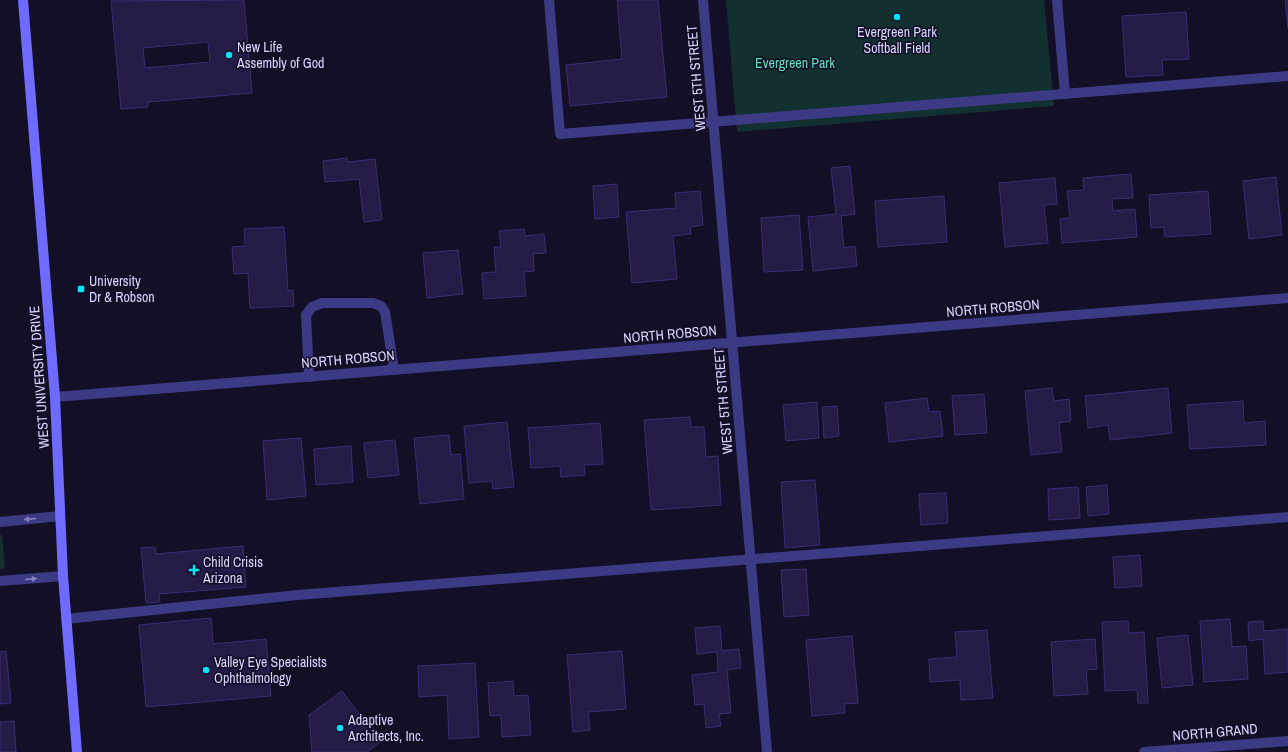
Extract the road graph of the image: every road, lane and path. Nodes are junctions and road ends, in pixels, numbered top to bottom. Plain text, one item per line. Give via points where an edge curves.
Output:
1 (24, 0) edge
2 (549, 0) edge
3 (704, 0) edge
4 (1057, 0) edge
5 (1288, 76) edge
6 (1065, 94) junction
7 (714, 122) junction
8 (1288, 298) edge
9 (732, 343) junction
10 (394, 370) junction
11 (309, 377) junction
12 (55, 396) junction
13 (60, 516) junction
14 (1288, 517) edge
15 (0, 522) edge
16 (750, 559) junction
17 (63, 576) junction
18 (0, 581) edge
19 (66, 619) junction
20 (1288, 740) edge
21 (77, 752) edge
22 (767, 752) edge
23 (1144, 752) edge

1 - 12 main road, WEST UNIVERSITY DRIVE
2 - 7 street via 560,134
3 - 7 street, WEST 5TH STREET
4 - 6 street
5 - 6 street
6 - 7 street
7 - 9 street, WEST 5TH STREET
8 - 9 street, NORTH ROBSON
9 - 10 street, NORTH ROBSON
9 - 16 street, WEST 5TH STREET
10 - 11 street, NORTH ROBSON
10 - 11 street via 385,312 381,306 373,303 322,303 312,307 306,315
11 - 12 street, NORTH ROBSON
12 - 13 main road, WEST UNIVERSITY DRIVE
13 -> 15 street
13 - 17 main road, WEST UNIVERSITY DRIVE
14 - 16 street
16 - 19 street via 306,594
16 - 22 street, WEST 5TH STREET
18 -> 17 street
17 - 19 main road, WEST UNIVERSITY DRIVE
19 - 21 main road, WEST UNIVERSITY DRIVE
20 - 23 street, NORTH GRAND

